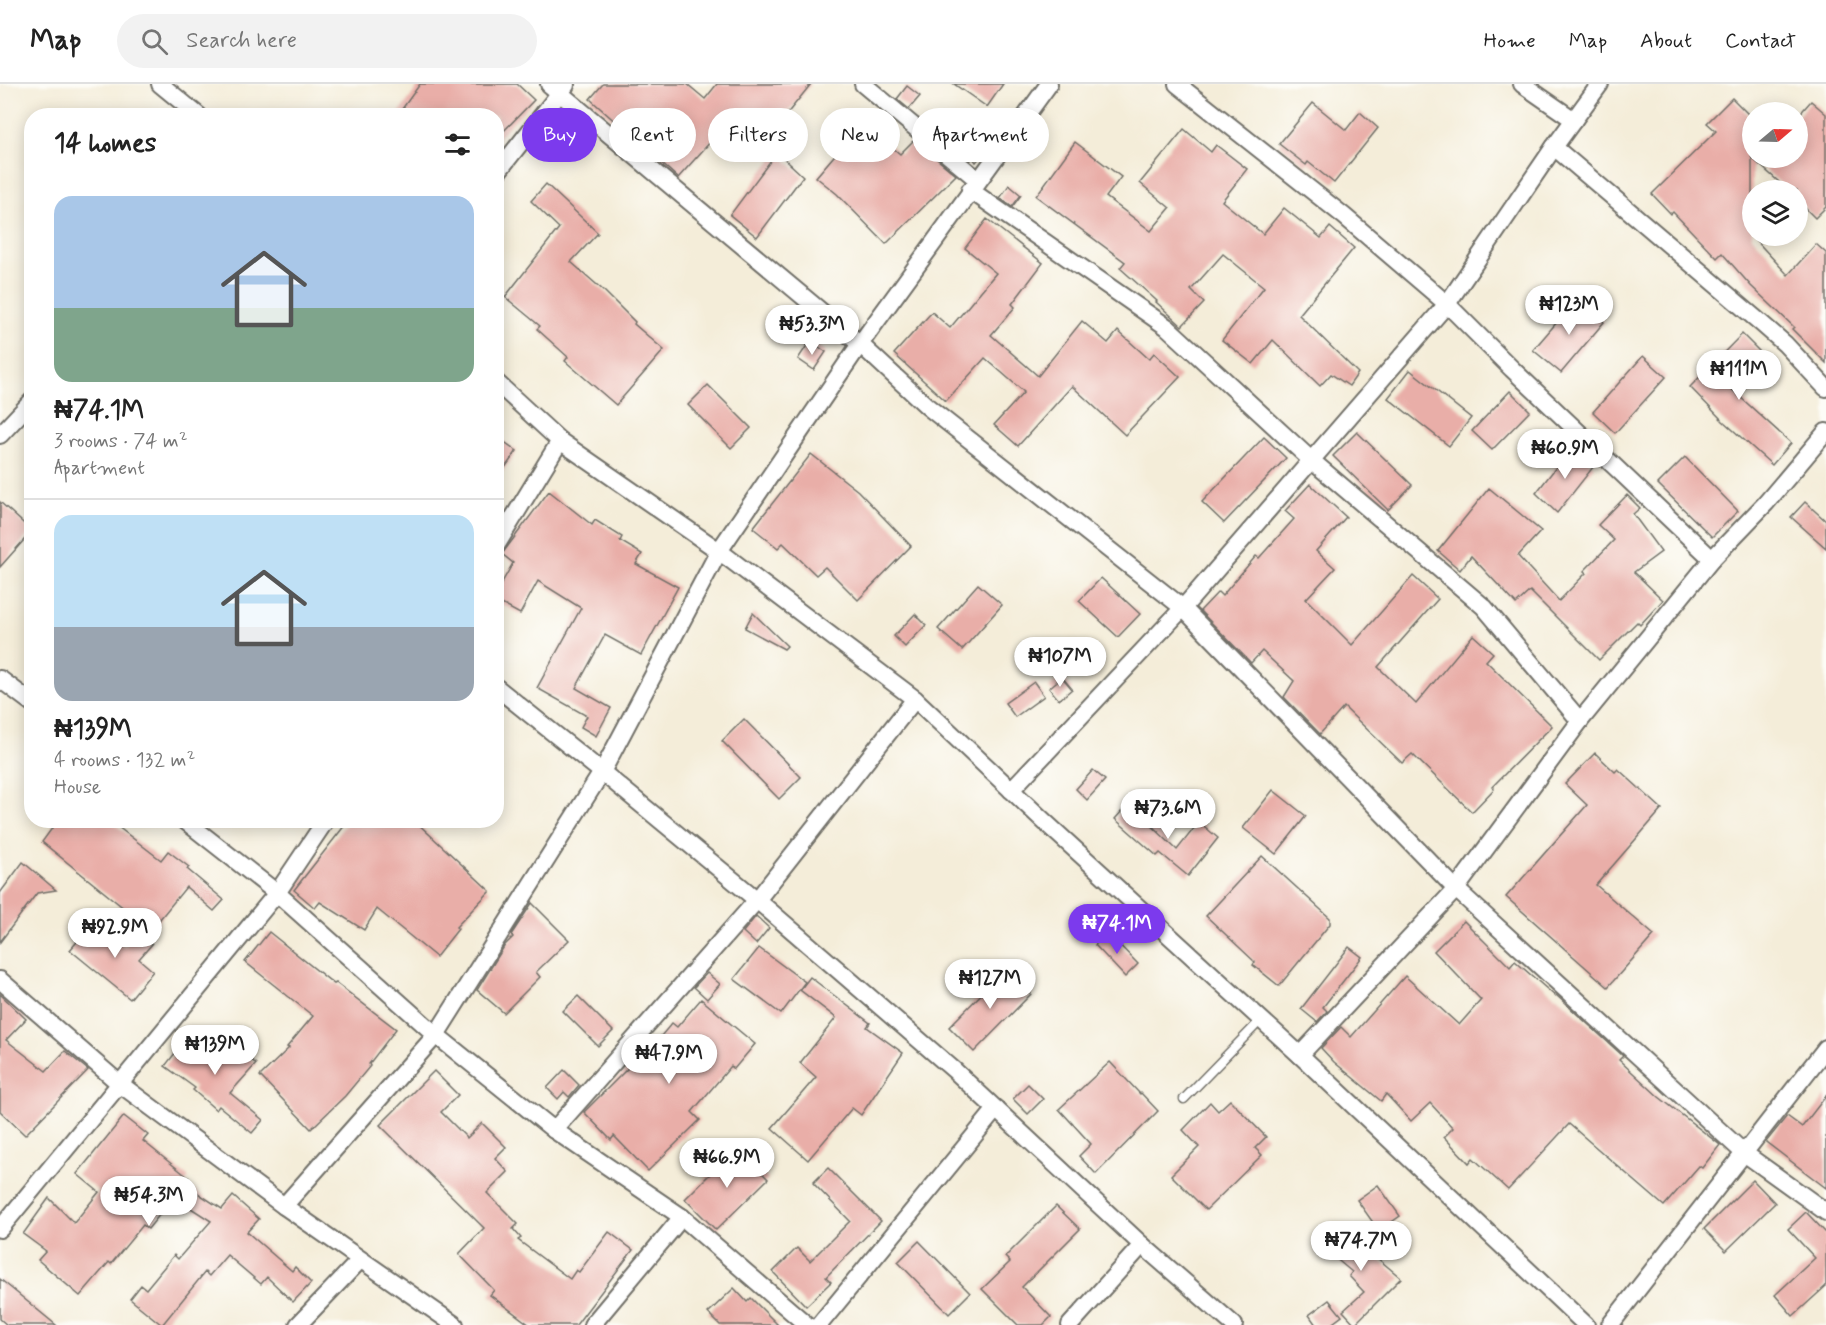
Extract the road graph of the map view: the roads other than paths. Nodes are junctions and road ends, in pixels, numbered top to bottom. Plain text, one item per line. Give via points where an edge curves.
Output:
1 (160, 84) edge
2 (862, 84) edge
3 (1049, 84) edge
4 (1177, 84) edge
5 (1522, 84) edge
6 (1600, 84) edge
7 (558, 87) edge
8 (189, 108) edge
9 (1574, 120) junction
10 (1554, 147) junction
11 (504, 163) edge
12 (974, 185) junction
13 (1447, 304) junction
14 (860, 344) junction
15 (1826, 388) edge
16 (504, 389) edge
17 (24, 410) edge
18 (1826, 432) edge
19 (0, 435) edge
20 (560, 441) junction
21 (1311, 460) junction
22 (504, 533) edge
23 (719, 551) junction
24 (1713, 559) junction
25 (1183, 608) junction
26 (0, 679) edge
27 (504, 693) edge
28 (24, 697) edge
29 (915, 699) junction
30 (1580, 721) junction
31 (602, 772) junction
32 (1011, 790) junction
33 (194, 828) edge
34 (321, 828) edge
35 (1456, 889) junction
36 (277, 893) junction
37 (757, 900) junction
38 (0, 980) edge
39 (1261, 1020) junction
40 (436, 1035) junction
41 (1826, 1048) edge
42 (1300, 1055) junction
43 (120, 1084) junction
44 (1184, 1099) dead end
45 (996, 1109) junction
46 (554, 1130) junction
47 (1744, 1153) junction
48 (284, 1206) junction
49 (1826, 1212) edge
50 (682, 1217) junction
51 (0, 1229) edge
52 (1142, 1245) junction
53 (360, 1260) junction
54 (298, 1325) edge
55 (455, 1325) edge
56 (592, 1325) edge
57 (807, 1325) edge
58 (819, 1325) edge
59 (1070, 1325) edge
60 (1234, 1325) edge
61 (1586, 1325) edge
62 (1610, 1325) edge

1 - 8 street
2 - 12 street
3 - 12 street
4 - 13 street via 1344,216
5 - 9 street
6 - 9 street
7 - 11 street
7 - 14 street
9 - 10 street
10 - 13 street
10 - 15 street via 1761,322
12 - 14 street
12 - 21 street via 1167,327
13 - 21 street
13 - 24 street
14 - 23 street
14 - 25 street via 928,407
16 - 20 street
17 - 19 street
18 - 24 street
20 - 22 street
20 - 23 street
21 - 25 street
21 - 30 street via 1484,607
23 - 29 street
23 - 31 street
24 - 30 street
25 - 32 street
25 - 35 street
26 - 28 street
27 - 31 street
29 - 32 street
29 - 37 street
30 - 35 street
31 - 37 street
31 - 40 street
32 - 39 street
33 - 36 street
34 - 36 street
35 - 42 street
35 - 47 street
36 - 40 street
36 - 43 street
37 - 45 street
37 - 46 street
38 - 43 street
39 - 42 street
39 - 44 lane
40 - 46 street
40 - 48 street
41 - 47 street
42 - 61 street
43 - 48 street
43 - 51 street
45 - 52 street
45 - 58 street
46 - 50 street
47 - 49 street
47 - 62 street
48 - 53 street
50 - 56 street
50 - 57 street
52 - 59 street
52 - 60 street
53 - 54 street
53 - 55 street

